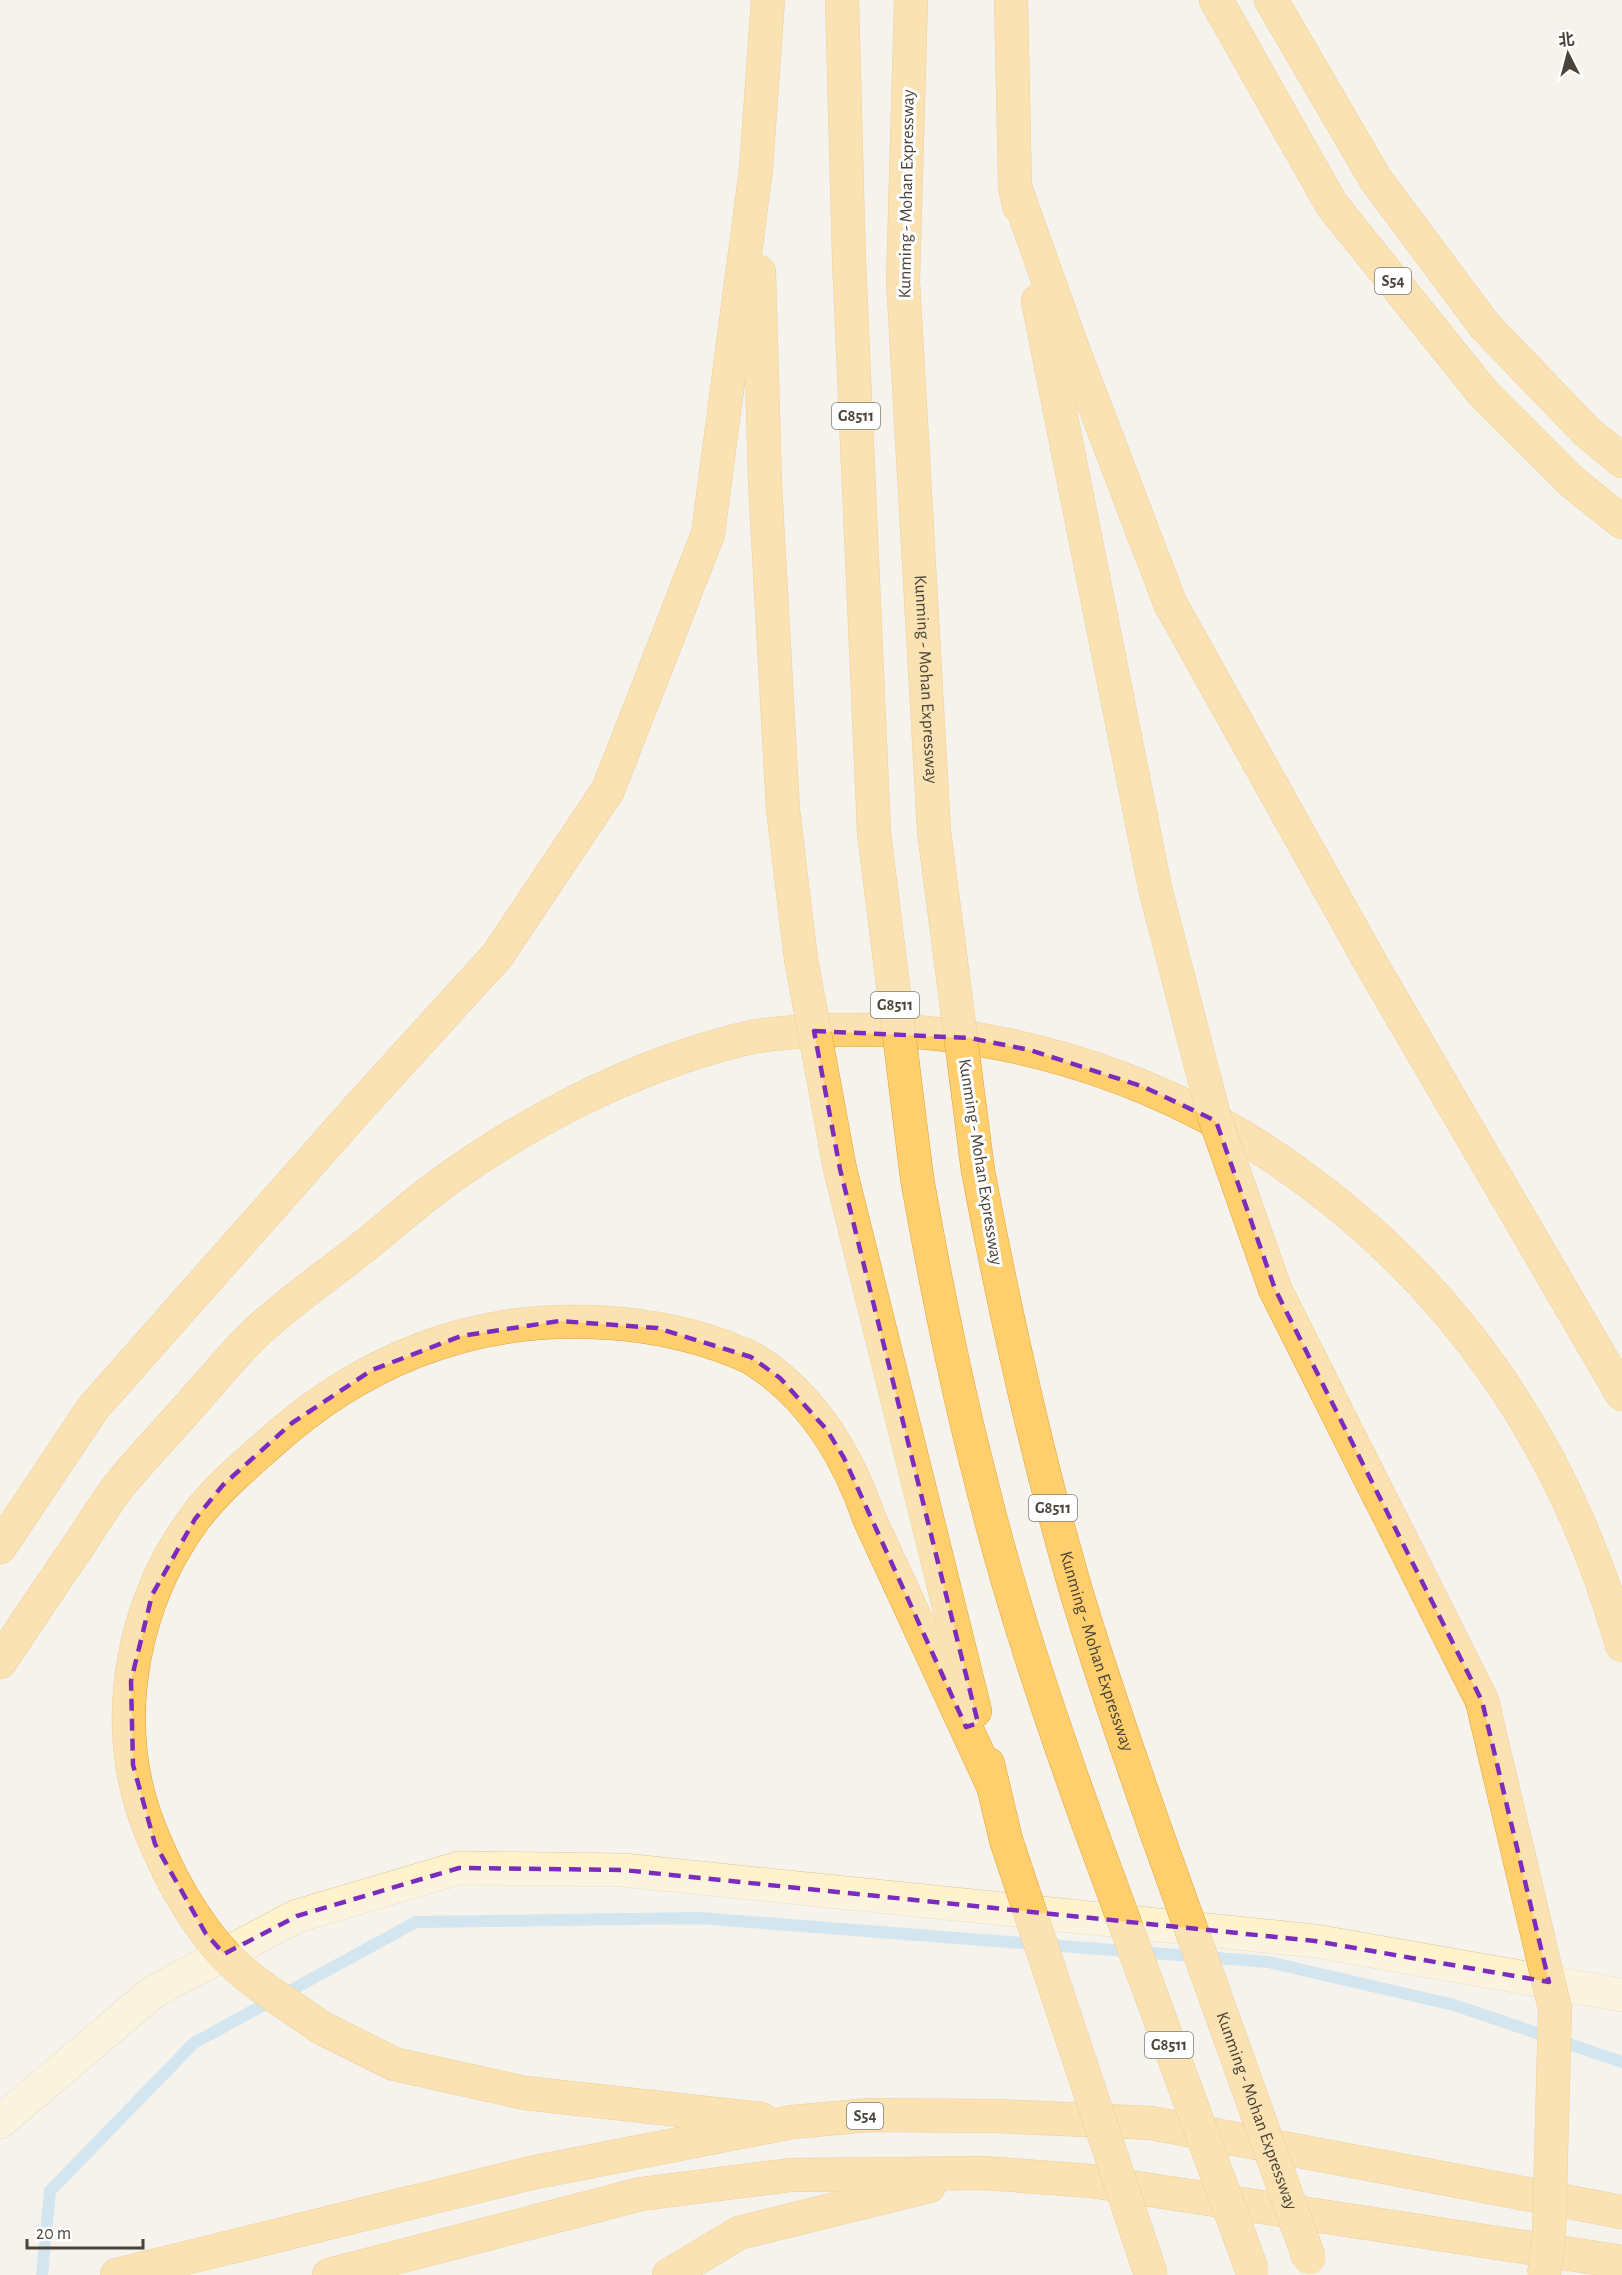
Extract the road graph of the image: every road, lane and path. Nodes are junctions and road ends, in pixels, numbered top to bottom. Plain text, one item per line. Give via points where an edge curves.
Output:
1 (768, 0) edge
2 (842, 0) edge
3 (911, 0) edge
4 (1011, 0) edge
5 (1216, 0) edge
6 (1271, 0) edge
7 (756, 169) junction
8 (1015, 187) junction
9 (1622, 461) edge
10 (1622, 522) edge
11 (1622, 1394) edge
12 (0, 1547) edge
13 (1622, 1645) edge
14 (0, 1662) edge
15 (993, 1786) junction
16 (1622, 1995) edge
17 (0, 2122) edge
18 (792, 2122) junction
19 (984, 2173) junction
20 (1622, 2212) edge
21 (1622, 2262) edge
22 (1313, 2266) edge
23 (1254, 2273) edge
24 (117, 2275) edge
25 (329, 2275) edge
26 (669, 2275) edge
27 (1151, 2275) edge
28 (1544, 2275) edge

1 - 7 highway
2 - 23 highway, G8511, bridge via 874,833 917,1178 935,1280 981,1483 1048,1709
3 - 22 highway, Kunming - Mohan Expressway / G8511, bridge via 903,280 934,831 978,1172 1007,1320 1080,1603 1158,1837
4 - 8 highway
5 - 10 highway, S54 via 1332,205 1483,393 1571,481
6 - 9 highway, S54 via 1376,180 1485,326 1586,431
7 - 12 highway via 708,534 608,790 497,956 93,1408
7 - 15 highway, bridge via 765,483 783,810 801,959 840,1168
8 - 11 highway via 1170,603 1373,967
8 - 28 highway, bridge via 1155,888 1214,1116 1275,1289 1482,1701 1555,2010 1549,2234
13 - 14 highway via 1604,1584 1573,1506 1517,1404 1438,1300 1348,1213 1251,1141 1199,1112 1088,1066 970,1038 858,1030 745,1038 690,1054 584,1098 533,1125 428,1194 257,1330 118,1486
15 - 18 highway, bridge via 844,1458 813,1413 780,1378 751,1357 705,1340 657,1328 559,1321 510,1325 416,1351 372,1370 292,1423 223,1485 171,1555 138,1638 129,1725 133,1766 155,1844 200,1925 226,1957 257,1984 320,2027 394,2064 525,2093
15 - 27 highway, bridge via 1006,1840
16 - 17 street via 1315,1941 623,1870 459,1868 297,1916 153,1992
18 - 20 highway, S54 via 881,2115 1151,2123
18 - 24 highway, S54 via 531,2173
19 - 21 highway via 1091,2181
19 - 25 highway via 791,2175 641,2194
19 - 26 highway via 739,2233

